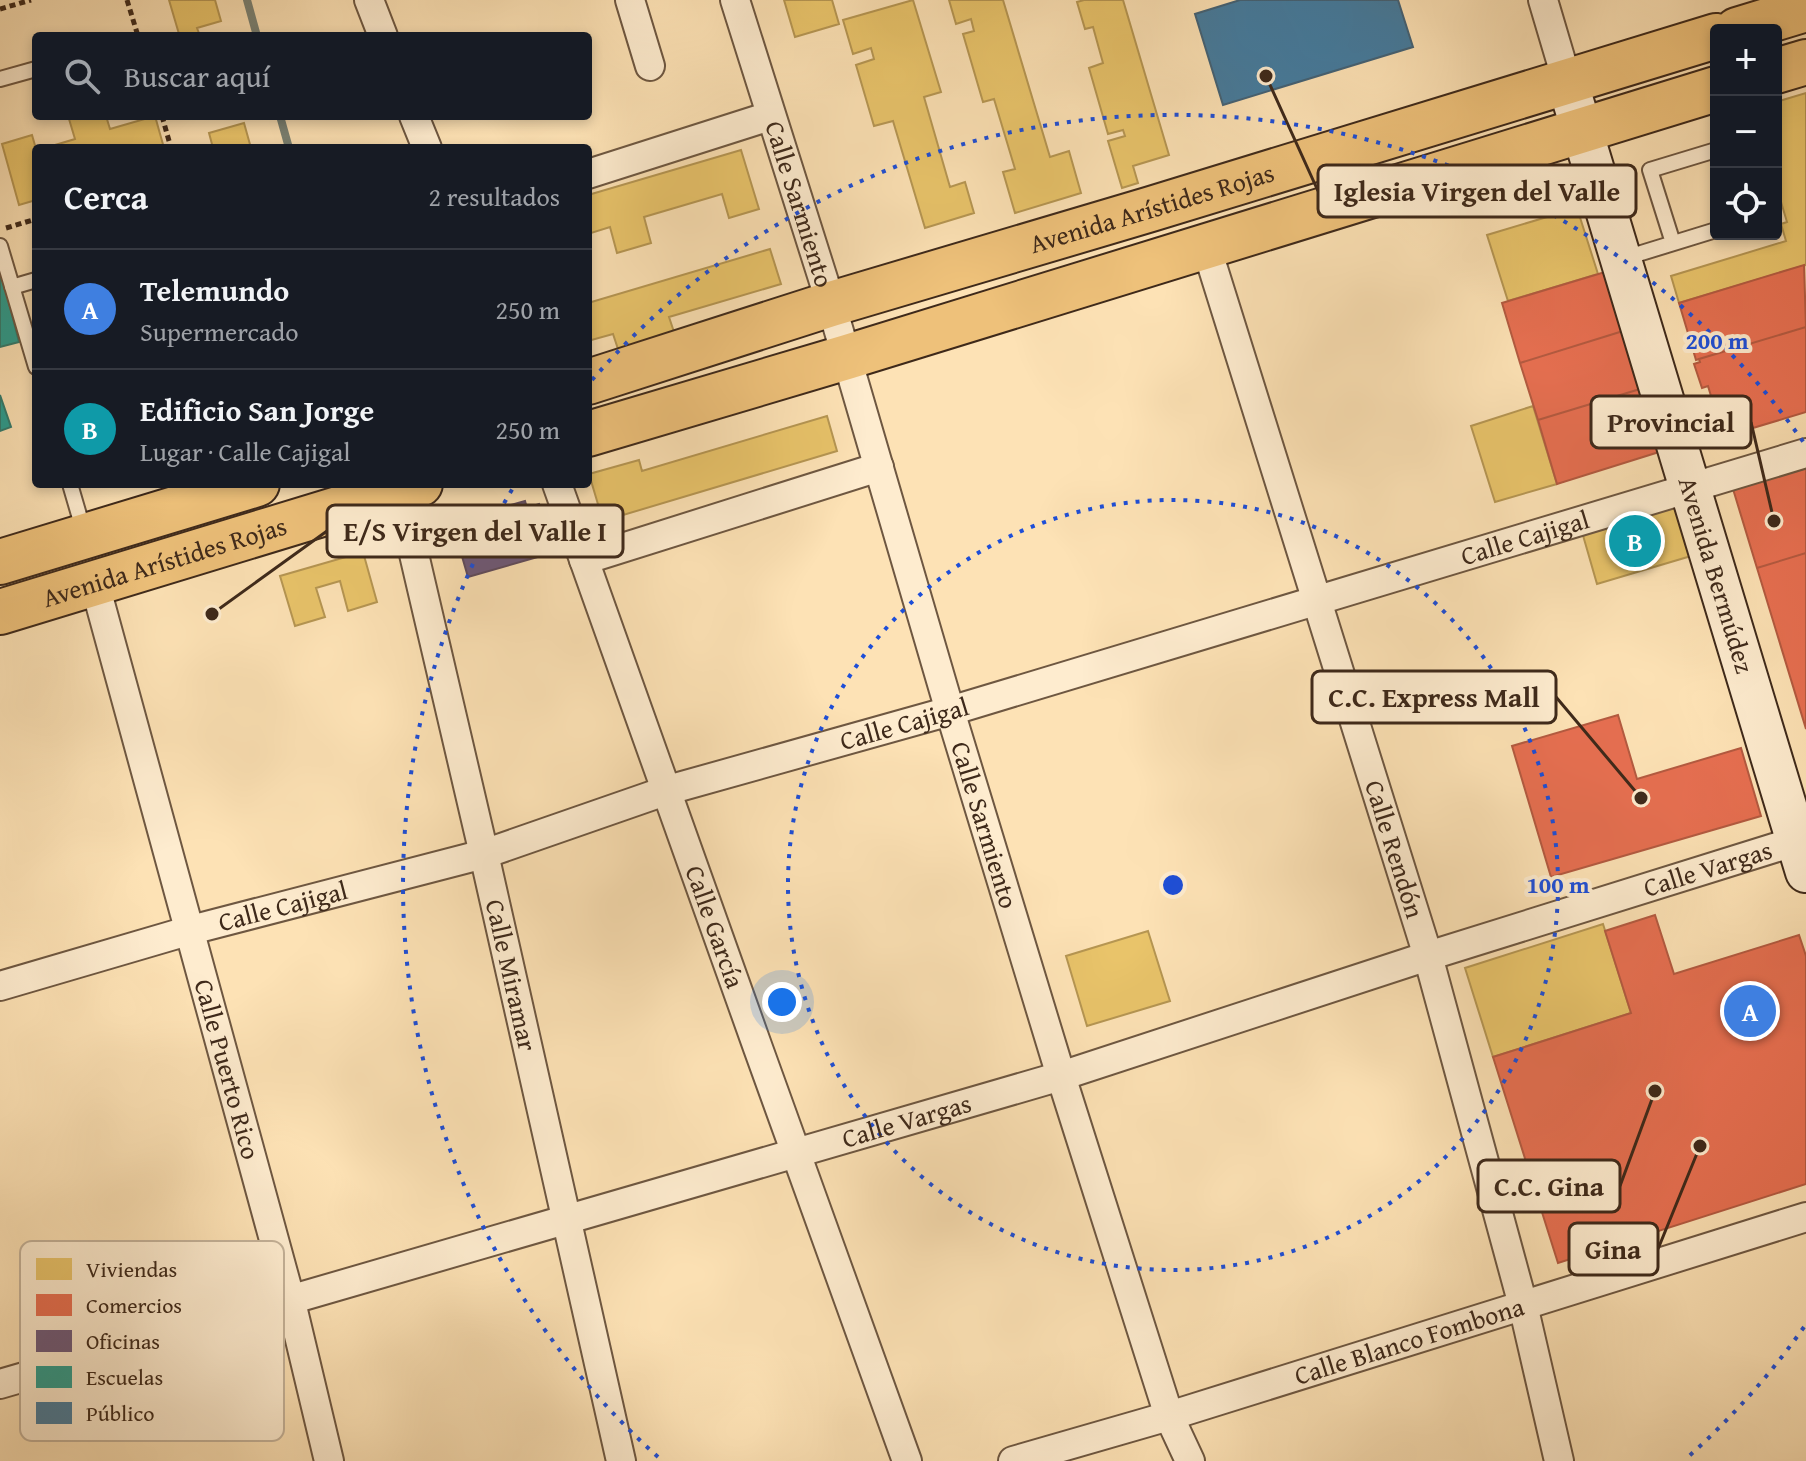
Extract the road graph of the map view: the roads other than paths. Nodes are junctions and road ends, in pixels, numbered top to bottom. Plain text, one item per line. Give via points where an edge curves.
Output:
1 (369, 0) edge
2 (630, 0) edge
3 (735, 0) edge
4 (1543, 0) edge
5 (1806, 9) edge
6 (1757, 24) edge
7 (381, 32) edge
8 (1710, 38) edge
9 (1806, 62) edge
10 (650, 66) dead end
11 (1782, 69) edge
12 (32, 70) edge
13 (0, 79) edge
14 (1567, 81) junction
15 (1710, 91) edge
16 (770, 116) junction
17 (416, 120) edge
18 (1581, 129) junction
19 (425, 144) edge
20 (1710, 152) edge
21 (592, 173) edge
22 (1710, 232) edge
23 (1673, 243) junction
24 (0, 246) edge
25 (1206, 246) junction
26 (1621, 259) junction
27 (32, 281) edge
28 (12, 287) junction
29 (831, 304) junction
30 (32, 354) edge
31 (847, 357) junction
32 (592, 381) edge
33 (592, 433) edge
34 (1806, 453) edge
35 (879, 467) junction
36 (1689, 487) junction
37 (71, 488) edge
38 (244, 488) edge
39 (406, 488) edge
40 (409, 488) edge
41 (558, 488) edge
42 (86, 536) junction
43 (584, 560) junction
44 (0, 562) edge
45 (95, 585) junction
46 (1318, 598) junction
47 (0, 612) edge
48 (950, 711) junction
49 (668, 790) junction
50 (1803, 850) edge
51 (484, 854) junction
52 (191, 930) junction
53 (1428, 956) junction
54 (0, 986) edge
55 (1061, 1076) junction
56 (794, 1153) junction
57 (1806, 1217) edge
58 (567, 1221) junction
59 (275, 1241) edge
60 (284, 1276) edge
61 (291, 1302) junction
62 (284, 1304) edge
63 (1523, 1305) junction
64 (20, 1378) edge
65 (0, 1384) edge
66 (1169, 1416) junction
67 (329, 1461) edge
68 (621, 1461) edge
69 (907, 1461) edge
70 (1013, 1461) edge
71 (1190, 1461) edge
72 (1559, 1461) edge

1 - 7 street
2 - 10 street
3 - 16 street, Calle Sarmiento
4 - 14 street, Avenida Bermúdez
5 - 6 main road
8 - 14 main road, Avenida Arístides Rojas
9 - 11 main road
12 - 13 lane
14 - 18 street, Avenida Bermúdez
14 - 29 main road, Avenida Arístides Rojas
15 - 18 main road, Avenida Arístides Rojas
16 - 21 street
16 - 29 street, Calle Sarmiento
17 - 19 street
18 - 25 main road, Avenida Arístides Rojas
18 - 26 street, Avenida Bermúdez
20 - 23 lane via 1650,170
22 - 23 lane
23 - 26 lane
24 - 28 lane
25 - 31 main road, Avenida Arístides Rojas
25 - 46 street, Calle Rendón
26 - 36 street, Avenida Bermúdez
27 - 28 lane
28 - 30 lane
29 - 31 street, Calle Sarmiento
29 - 32 main road, Avenida Arístides Rojas
31 - 33 main road, Avenida Arístides Rojas
31 - 35 street, Calle Sarmiento
34 - 36 street, Calle Cajigal
35 - 43 street
35 - 48 street, Calle Sarmiento
36 - 46 street, Calle Cajigal
36 - 50 street, Avenida Bermúdez
37 - 42 lane
38 - 42 main road, Avenida Arístides Rojas
39 - 45 main road, Avenida Arístides Rojas
40 - 51 street, Calle Miramar
41 - 43 street, Calle García
42 - 44 main road, Avenida Arístides Rojas
43 - 49 street, Calle García
45 - 47 main road, Avenida Arístides Rojas
45 - 52 street, Calle Puerto Rico
46 - 48 street, Calle Cajigal
46 - 53 street, Calle Rendón
48 - 49 street, Calle Cajigal
48 - 55 street, Calle Sarmiento
49 - 51 street, Calle Cajigal
49 - 56 street, Calle García
50 - 53 street, Calle Vargas
51 - 52 street, Calle Cajigal
51 - 58 street, Calle Miramar
52 - 54 street, Calle Cajigal
52 - 59 street, Calle Puerto Rico
53 - 55 street, Calle Vargas
53 - 63 street, Calle Rendón
55 - 56 street, Calle Vargas
55 - 66 street, Calle Sarmiento
56 - 58 street, Calle Vargas
56 - 69 street, Calle García
57 - 63 street, Calle Blanco Fombona
58 - 61 street, Calle Vargas
58 - 68 street, Calle Miramar
60 - 61 street, Calle Puerto Rico
61 - 62 street, Calle Vargas
61 - 67 street, Calle Puerto Rico
63 - 66 street, Calle Blanco Fombona
63 - 72 street, Calle Rendón
64 - 65 street, Calle Vargas
66 - 70 street, Calle Blanco Fombona
66 - 71 street, Calle Sarmiento

